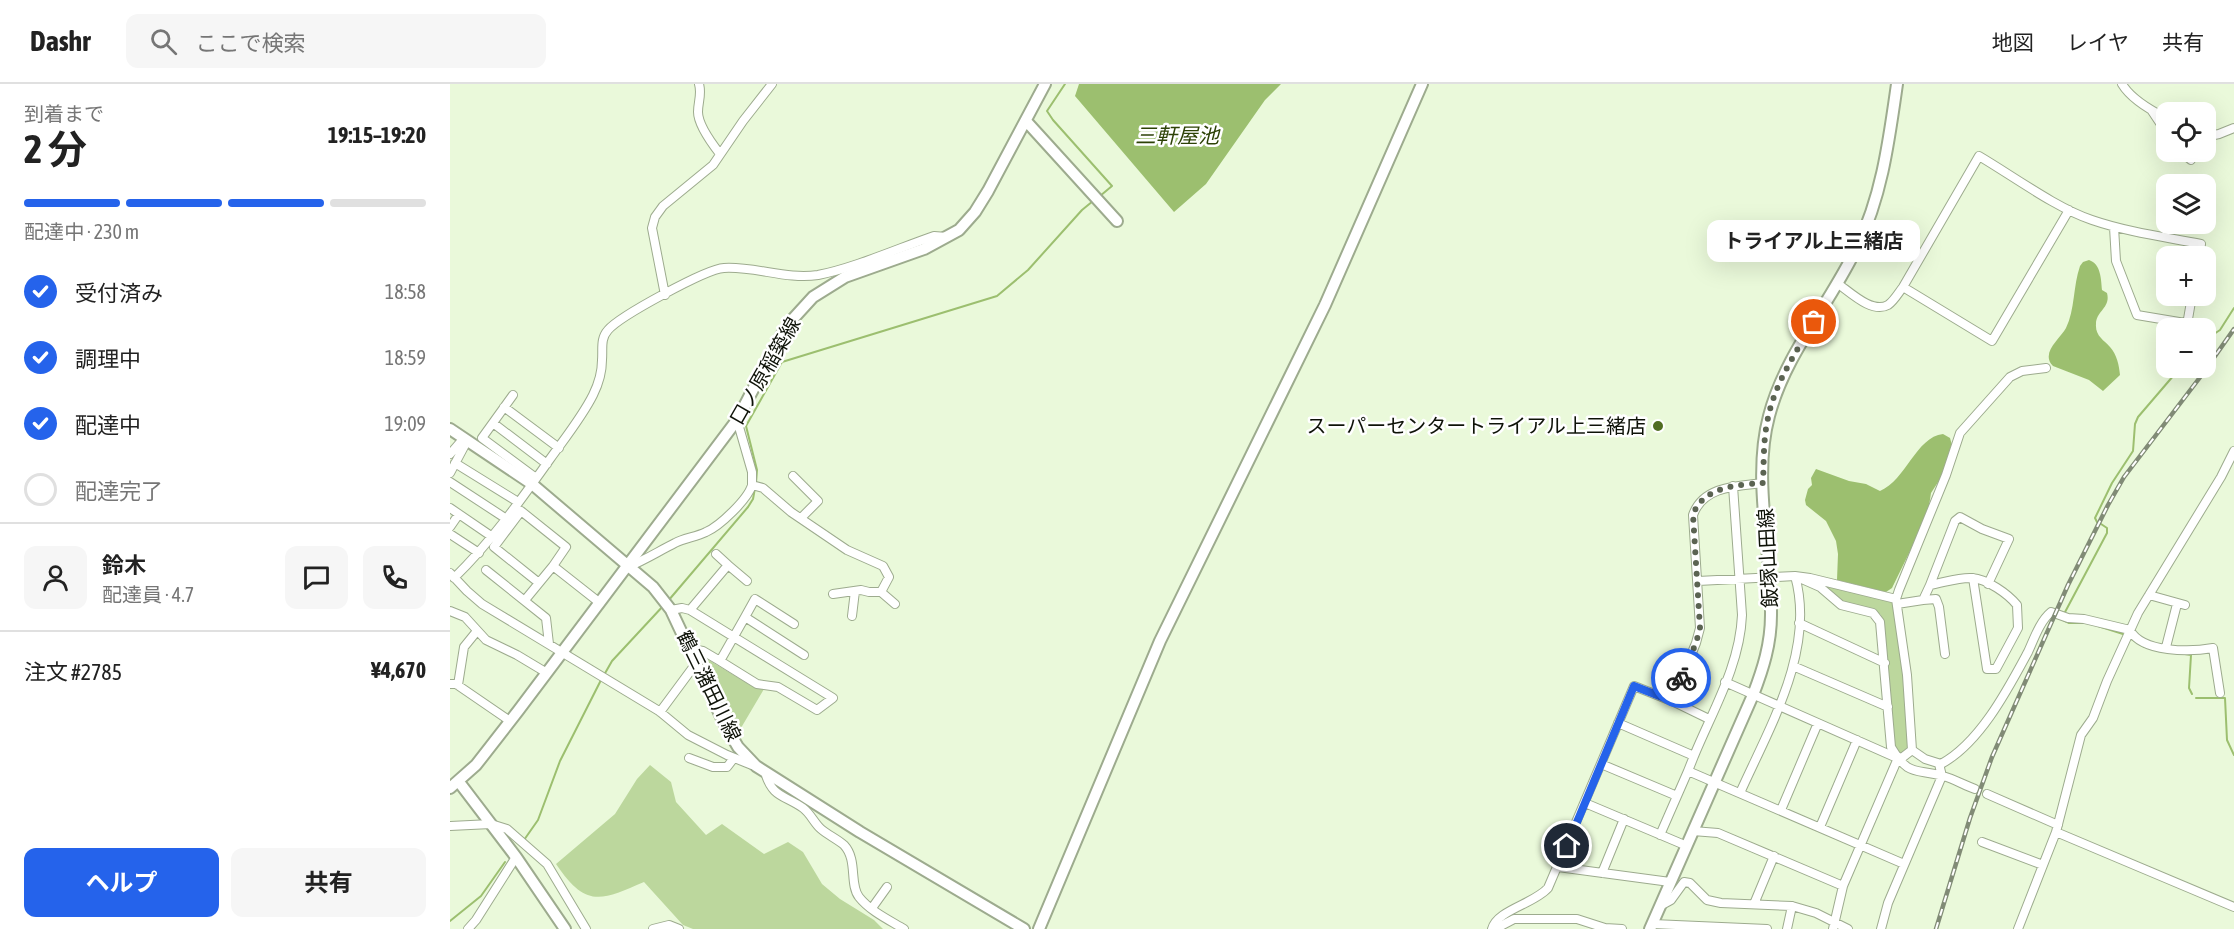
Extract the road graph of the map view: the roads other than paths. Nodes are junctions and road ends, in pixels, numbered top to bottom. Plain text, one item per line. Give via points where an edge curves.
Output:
1 (699, 84) edge
2 (772, 84) edge
3 (1045, 84) edge
4 (1422, 84) edge
5 (1897, 84) edge
6 (2122, 84) edge
7 (2150, 109) junction
8 (2156, 112) edge
9 (2156, 118) edge
10 (1026, 121) junction
11 (2234, 128) edge
12 (2216, 135) edge
13 (720, 154) junction
14 (2069, 210) junction
15 (1117, 221) dead end
16 (2114, 226) junction
17 (947, 237) junction
18 (2201, 246) edge
19 (1837, 284) junction
20 (1903, 287) junction
21 (664, 295) junction
22 (2190, 306) edge
23 (2046, 368) dead end
24 (513, 394) dead end
25 (504, 407) junction
26 (737, 420) junction
27 (493, 423) junction
28 (450, 429) edge
29 (466, 439) junction
30 (558, 447) junction
31 (2234, 451) edge
32 (450, 454) edge
33 (455, 463) junction
34 (547, 464) junction
35 (450, 472) edge
36 (794, 476) dead end
37 (534, 481) junction
38 (450, 482) edge
39 (1763, 483) junction
40 (752, 485) junction
41 (1733, 486) junction
42 (518, 502) junction
43 (450, 508) edge
44 (459, 514) junction
45 (505, 518) junction
46 (801, 518) junction
47 (450, 527) edge
48 (450, 534) edge
49 (491, 536) junction
50 (479, 553) junction
51 (716, 554) dead end
52 (728, 565) junction
53 (553, 566) junction
54 (628, 567) junction
55 (486, 570) dead end
56 (451, 575) edge
57 (1795, 576) junction
58 (1770, 577) junction
59 (1973, 578) junction
60 (1739, 579) junction
61 (1698, 580) junction
62 (747, 581) dead end
63 (539, 582) junction
64 (1988, 584) junction
65 (1930, 585) junction
66 (855, 591) junction
67 (881, 592) junction
68 (832, 594) dead end
69 (2149, 595) junction
70 (525, 600) junction
71 (1923, 600) junction
72 (1896, 602) junction
73 (600, 603) junction
74 (895, 604) dead end
75 (671, 610) junction
76 (690, 610) junction
77 (450, 611) edge
78 (852, 616) dead end
79 (745, 617) junction
80 (1799, 623) junction
81 (794, 624) dead end
82 (477, 631) junction
83 (2128, 634) junction
84 (734, 636) junction
85 (549, 644) junction
86 (2166, 647) junction
87 (691, 650) junction
88 (562, 652) junction
89 (1946, 654) dead end
90 (804, 656) dead end
91 (720, 661) junction
92 (697, 662) junction
93 (1885, 663) junction
94 (1793, 666) junction
95 (546, 673) junction
96 (1725, 682) junction
97 (454, 685) edge
98 (2220, 693) dead end
99 (1754, 695) junction
100 (1672, 701) junction
101 (1779, 706) junction
102 (1888, 707) junction
103 (660, 712) junction
104 (1709, 719) junction
105 (510, 721) junction
106 (1618, 723) junction
107 (1818, 723) junction
108 (1857, 740) junction
109 (1912, 750) junction
110 (1694, 756) junction
111 (689, 758) dead end
112 (734, 758) junction
113 (1898, 758) junction
114 (1601, 764) junction
115 (1940, 764) junction
116 (761, 769) junction
117 (1688, 771) junction
118 (1942, 776) junction
119 (1714, 782) junction
120 (454, 785) edge
121 (1975, 789) dead end
122 (1740, 793) junction
123 (1987, 794) dead end
124 (1677, 796) junction
125 (1585, 803) junction
126 (1781, 810) junction
127 (1624, 819) junction
128 (491, 824) junction
129 (450, 826) edge
130 (1820, 826) junction
131 (2057, 828) junction
132 (1693, 831) junction
133 (1660, 835) junction
134 (1982, 842) dead end
135 (1861, 845) junction
136 (1686, 846) junction
137 (1774, 856) junction
138 (516, 857) junction
139 (1904, 864) junction
140 (2043, 866) junction
141 (1558, 867) junction
142 (1602, 873) junction
143 (1670, 882) junction
144 (1843, 886) junction
145 (887, 887) dead end
146 (1754, 904) junction
147 (1660, 906) junction
148 (1792, 906) junction
149 (2234, 907) edge
150 (872, 908) junction
151 (1834, 926) edge
152 (1652, 927) edge
153 (468, 929) edge
154 (565, 929) edge
155 (586, 929) edge
156 (653, 929) edge
157 (679, 929) edge
158 (904, 929) edge
159 (1024, 929) edge
160 (1039, 929) edge
161 (1494, 929) edge
162 (1622, 929) edge
163 (1767, 929) edge
164 (1787, 929) edge
165 (1848, 929) edge
166 (1881, 929) edge
167 (2018, 929) edge

1 - 13 street via 698,114
2 - 13 street
3 - 10 main road, 口ノ原稲築線
4 - 160 main road via 1325,305 1160,641
5 - 19 main road, 飯塚山田線 via 1877,198
6 - 7 street
7 - 8 street
7 - 9 street
10 - 15 main road
10 - 17 main road, 口ノ原稲築線 via 975,212
11 - 12 street
13 - 21 street via 713,165 655,217 652,228
14 - 16 street
14 - 20 street via 1992,341
14 - 20 street via 1979,156
16 - 18 street
16 - 22 street via 2116,261 2137,315 2185,324
17 - 21 street via 934,236 817,275 722,268
17 - 26 main road, 口ノ原稲築線 via 845,277 813,297 782,334
19 - 20 street via 1876,307 1886,306
19 - 39 main road, 飯塚山田線 via 1777,388 1768,418
21 - 30 street via 604,334 594,394
23 - 72 street via 2010,377 1960,434
24 - 25 street
25 - 27 street
25 - 30 street
26 - 40 street
26 - 54 main road, 口ノ原稲築線
27 - 34 street
27 - 37 street via 482,438
28 - 29 main road, 鶴三潴田川線
29 - 32 street
29 - 33 street
29 - 37 main road, 鶴三潴田川線
30 - 34 street
31 - 69 street
33 - 35 street
33 - 42 street
34 - 37 street
36 - 46 street via 818,501
37 - 42 street
37 - 54 main road, 鶴三潴田川線
38 - 45 street
39 - 41 street
39 - 58 main road, 飯塚山田線
40 - 46 street via 763,488
40 - 54 street via 709,531 677,541
41 - 60 street
41 - 61 street via 1726,486 1695,508
42 - 45 street
43 - 44 street
44 - 47 street
44 - 49 street
45 - 49 street
46 - 67 street via 848,550 883,566 889,576
48 - 50 street
49 - 50 street
50 - 56 street
51 - 52 street
52 - 62 street
52 - 76 street
53 - 63 street
53 - 63 street via 566,547 521,512 494,547
53 - 73 street
54 - 73 main road, 口ノ原稲築線
54 - 75 main road, 鶴三潴田川線 via 653,587
55 - 70 street
56 - 85 street via 482,604
57 - 58 street
57 - 72 street
57 - 80 street
57 - 93 street via 1820,587 1841,605 1877,616
58 - 60 street
58 - 99 main road, 飯塚山田線 via 1769,640
59 - 64 street
59 - 64 street via 1987,669 1996,669 2018,628 2017,605
59 - 65 street
60 - 61 street
60 - 96 street via 1741,633
61 - 100 street via 1700,628
63 - 70 street
64 - 65 street via 2009,539 1960,517
65 - 71 street
66 - 67 street
66 - 68 street
66 - 78 street
67 - 74 street
69 - 83 street
69 - 86 street via 2181,605
70 - 85 street via 546,618
71 - 72 street
71 - 89 street via 1936,599 1940,607
72 - 109 street via 1907,675
73 - 88 main road, 口ノ原稲築線
75 - 76 street
75 - 87 main road, 鶴三潴田川線
76 - 84 street
77 - 82 street via 461,614
79 - 81 street via 755,599
79 - 84 street
79 - 90 street
80 - 93 street
80 - 94 street
82 - 95 street via 486,640
82 - 97 street via 464,646
83 - 86 street via 2146,645
83 - 115 street via 2084,619 2048,614 1994,710 1965,745
83 - 131 street via 2093,718 2081,735
84 - 91 street
84 - 91 street via 833,698 817,710 778,687 756,684
85 - 88 street
86 - 98 street via 2193,651 2213,648
87 - 91 street via 703,651
87 - 92 main road, 鶴三潴田川線
88 - 95 main road, 口ノ原稲築線
88 - 103 street
92 - 103 street
92 - 116 main road, 鶴三潴田川線 via 738,747
93 - 102 street
94 - 101 street
94 - 102 street
95 - 105 main road, 口ノ原稲築線
96 - 99 street
96 - 104 street
97 - 105 street
99 - 101 street
99 - 119 main road, 飯塚山田線
100 - 104 street
100 - 106 street via 1634,686
101 - 107 street
101 - 122 street
102 - 113 street via 1891,747
103 - 112 street via 688,735
104 - 110 street
105 - 120 main road, 口ノ原稲築線 via 476,765
106 - 110 street
106 - 114 street
107 - 108 street
107 - 126 street
108 - 113 street
108 - 130 street
109 - 113 street
109 - 115 street
110 - 117 street
111 - 112 street via 726,767
112 - 116 street
113 - 118 street via 1910,769
113 - 135 street
114 - 124 street
114 - 125 street
115 - 118 street
116 - 150 street via 779,796 804,809 845,846 855,872 858,896
116 - 159 main road, 鶴三潴田川線
117 - 119 street
117 - 124 street
118 - 121 street
118 - 139 street
119 - 122 street
119 - 132 main road, 飯塚山田線
120 - 128 main road
122 - 126 street
123 - 131 street
124 - 133 street
125 - 127 street
125 - 141 street
126 - 130 street
127 - 133 street
127 - 142 street
128 - 129 street
128 - 138 main road
128 - 155 street via 507,829 547,864
130 - 135 street
131 - 140 street
131 - 149 street
132 - 136 main road, 飯塚山田線
132 - 137 street via 1718,833
133 - 136 street
134 - 140 street
135 - 139 street
135 - 144 street
136 - 143 main road, 飯塚山田線
137 - 144 street
137 - 146 street
138 - 153 street
138 - 154 main road
139 - 166 street
140 - 167 street
141 - 142 street
141 - 161 street via 1542,895 1498,918
142 - 143 street
143 - 147 main road, 飯塚山田線
144 - 151 street
145 - 150 street
146 - 147 street via 1707,900 1684,882 1671,900
146 - 148 street
147 - 152 main road, 飯塚山田線
148 - 151 street via 1816,913
148 - 164 street
150 - 158 street
151 - 165 street
152 - 163 street
156 - 157 street via 669,925
161 - 162 street via 1514,919 1577,919

